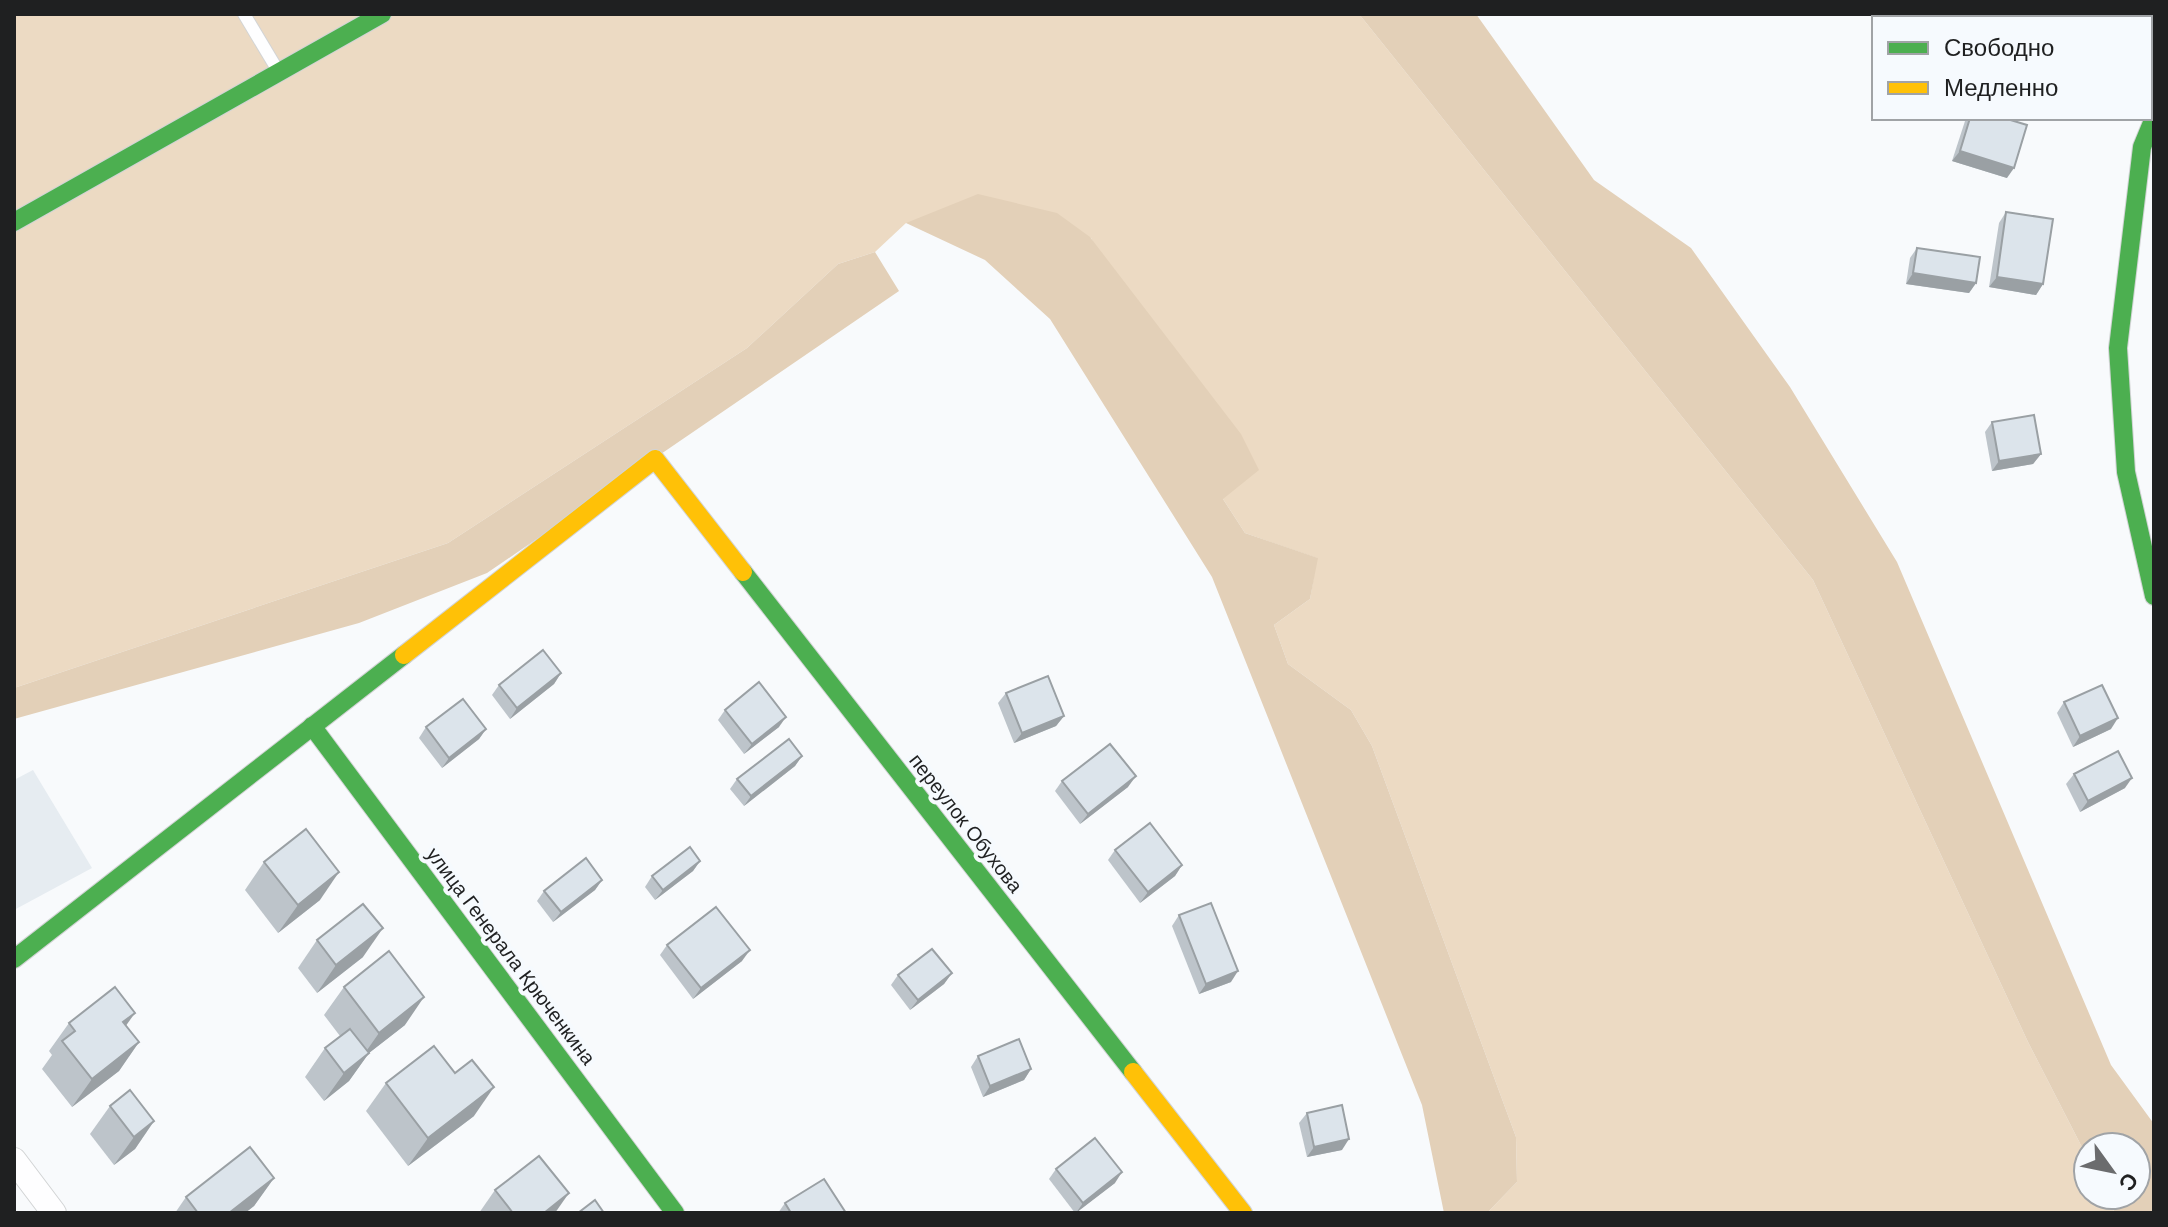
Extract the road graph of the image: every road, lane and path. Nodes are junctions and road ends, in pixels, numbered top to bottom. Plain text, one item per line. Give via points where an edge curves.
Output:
1 (244, 14) edge
2 (382, 14) edge
3 (279, 72) junction
4 (2154, 118) edge
5 (14, 222) edge
6 (2154, 596) edge
7 (312, 726) junction
8 (14, 959) edge
9 (14, 1160) edge
10 (54, 1213) edge
11 (675, 1213) edge
12 (1243, 1213) edge

1 - 3 lane
2 - 3 street
3 - 5 street
4 - 6 street via 2142,147 2118,348 2126,472
7 - 8 street
7 - 11 street, улица Генерала Крюченкина
7 - 12 street, переулок Обухова via 655,459
9 - 10 street

